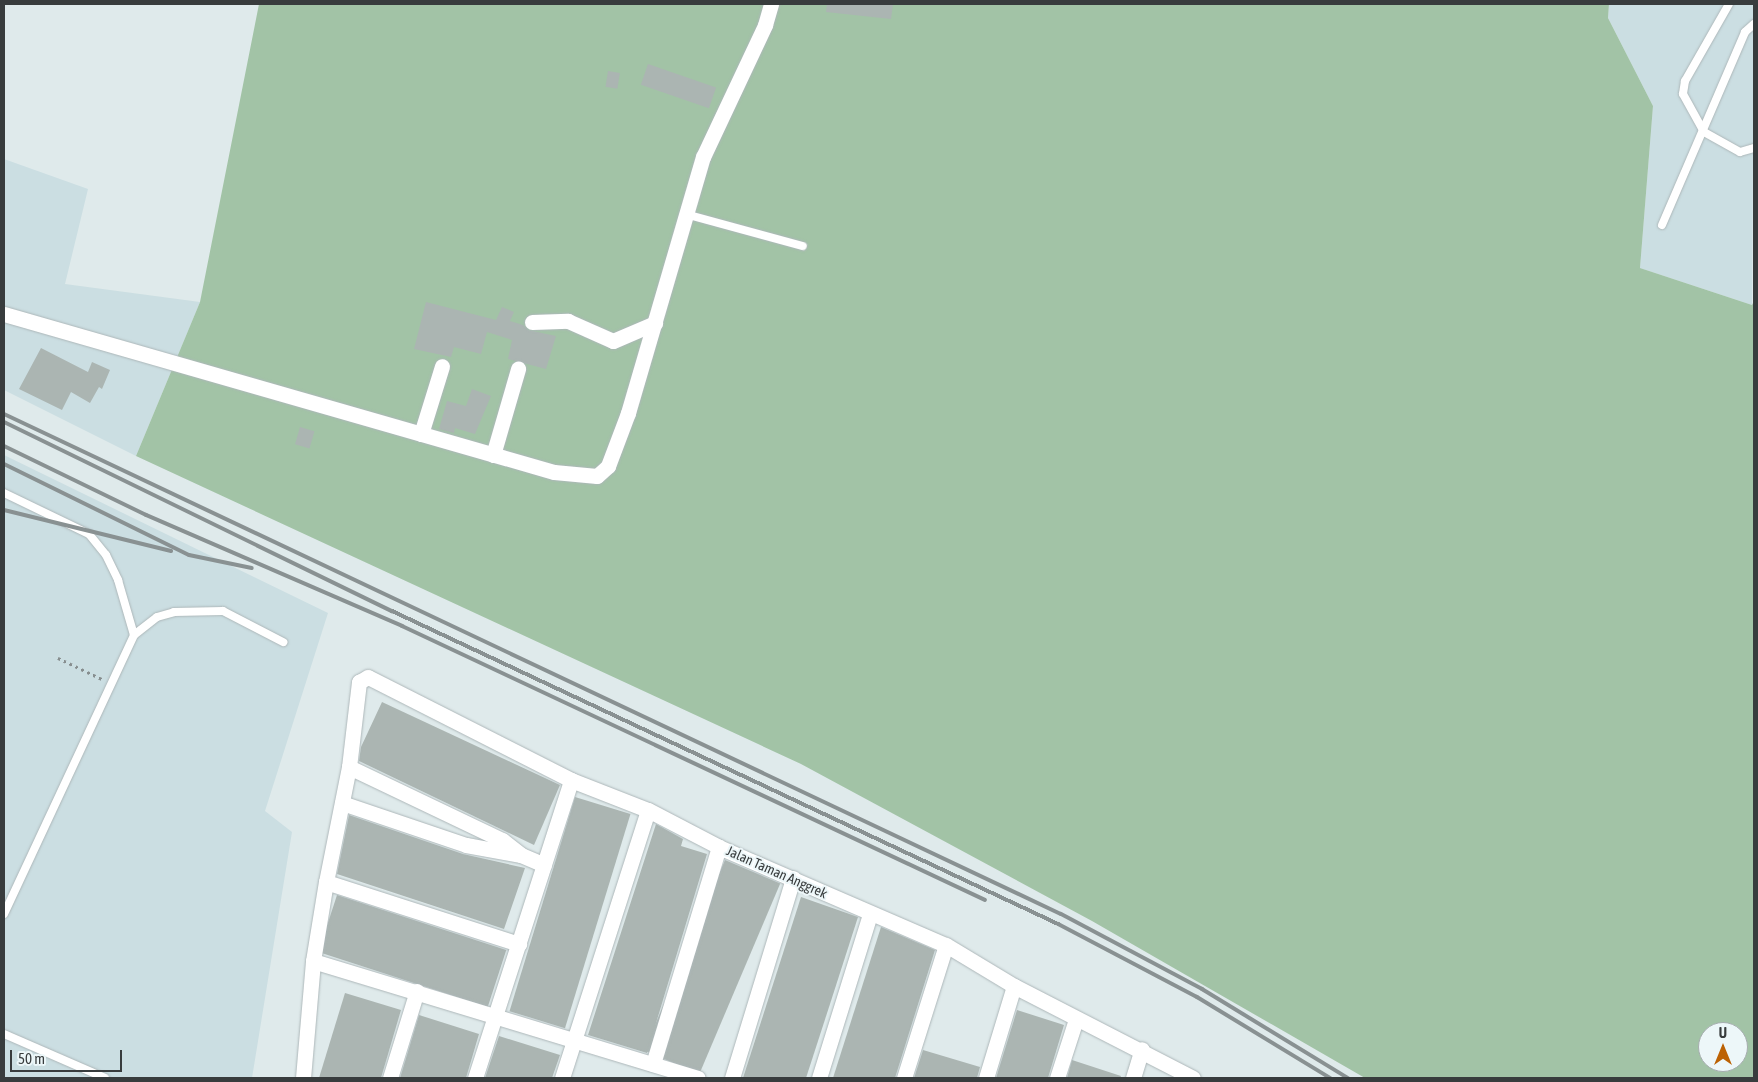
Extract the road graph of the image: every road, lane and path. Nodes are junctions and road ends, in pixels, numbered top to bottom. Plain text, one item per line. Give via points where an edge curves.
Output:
1 (771, 4) edge
2 (1729, 4) edge
3 (1754, 24) edge
4 (1704, 132) junction
5 (1754, 148) edge
6 (685, 214) junction
7 (1662, 225) dead end
8 (803, 246) dead end
9 (4, 314) edge
10 (532, 322) dead end
11 (654, 323) junction
12 (442, 366) dead end
13 (518, 369) dead end
14 (421, 434) junction
15 (493, 455) junction
16 (4, 493) edge
17 (134, 635) junction
18 (283, 642) dead end
19 (58, 658) dead end
20 (113, 684) junction
21 (350, 767) junction
22 (571, 780) junction
23 (342, 803) junction
24 (648, 810) junction
25 (719, 847) junction
26 (521, 855) junction
27 (544, 865) junction
28 (794, 878) junction
29 (326, 882) junction
30 (4, 914) edge
31 (870, 914) junction
32 (518, 944) junction
33 (946, 945) junction
34 (313, 961) junction
35 (1014, 986) junction
36 (417, 991) junction
37 (496, 1016) junction
38 (1076, 1019) junction
39 (4, 1034) edge
40 (574, 1040) junction
41 (1142, 1049) junction
42 (652, 1064) junction
43 (105, 1078) edge
44 (303, 1078) edge
45 (390, 1078) edge
46 (475, 1078) edge
47 (562, 1078) edge
48 (698, 1078) edge
49 (732, 1078) edge
50 (818, 1078) edge
51 (904, 1078) edge
52 (986, 1078) edge
53 (1057, 1078) edge
54 (1132, 1078) edge
55 (1193, 1078) edge

1 - 6 street via 765,25 706,148
2 - 4 lane via 1685,81 1683,94
3 - 4 lane via 1745,32
4 - 5 lane via 1740,152
4 - 7 lane
6 - 8 lane
6 - 11 street
9 - 14 street
10 - 11 street via 568,322 613,341
11 - 15 street via 628,413 605,470 597,476 579,476
12 - 14 street
13 - 15 street
14 - 15 street
16 - 17 lane via 89,534 106,555 118,580
17 - 18 lane via 157,617 174,612 223,611
17 - 20 lane
19 - 20 path
20 - 30 lane
21 - 22 street, Jalan Taman Anggrek via 360,682 364,678 373,678
21 - 23 street
21 - 26 street via 502,840
22 - 24 street, Jalan Taman Anggrek
22 - 27 street
23 - 26 street via 466,844
23 - 29 street
24 - 25 street, Jalan Taman Anggrek
24 - 40 street
25 - 28 street, Jalan Taman Anggrek
25 - 42 street
26 - 27 street
27 - 32 street
28 - 31 street, Jalan Taman Anggrek
28 - 49 street
29 - 32 street
29 - 34 street
31 - 33 street, Jalan Taman Anggrek
31 - 50 street
32 - 37 street
33 - 35 street, Jalan Taman Anggrek
33 - 51 street
34 - 36 street
34 - 44 street
35 - 38 street, Jalan Taman Anggrek
35 - 52 street
36 - 37 street
36 - 45 street
37 - 40 street
37 - 46 street
38 - 41 street, Jalan Taman Anggrek
38 - 53 street
39 - 43 lane
40 - 42 street
40 - 47 street
41 - 54 street
41 - 55 street, Jalan Taman Anggrek
42 - 48 street

